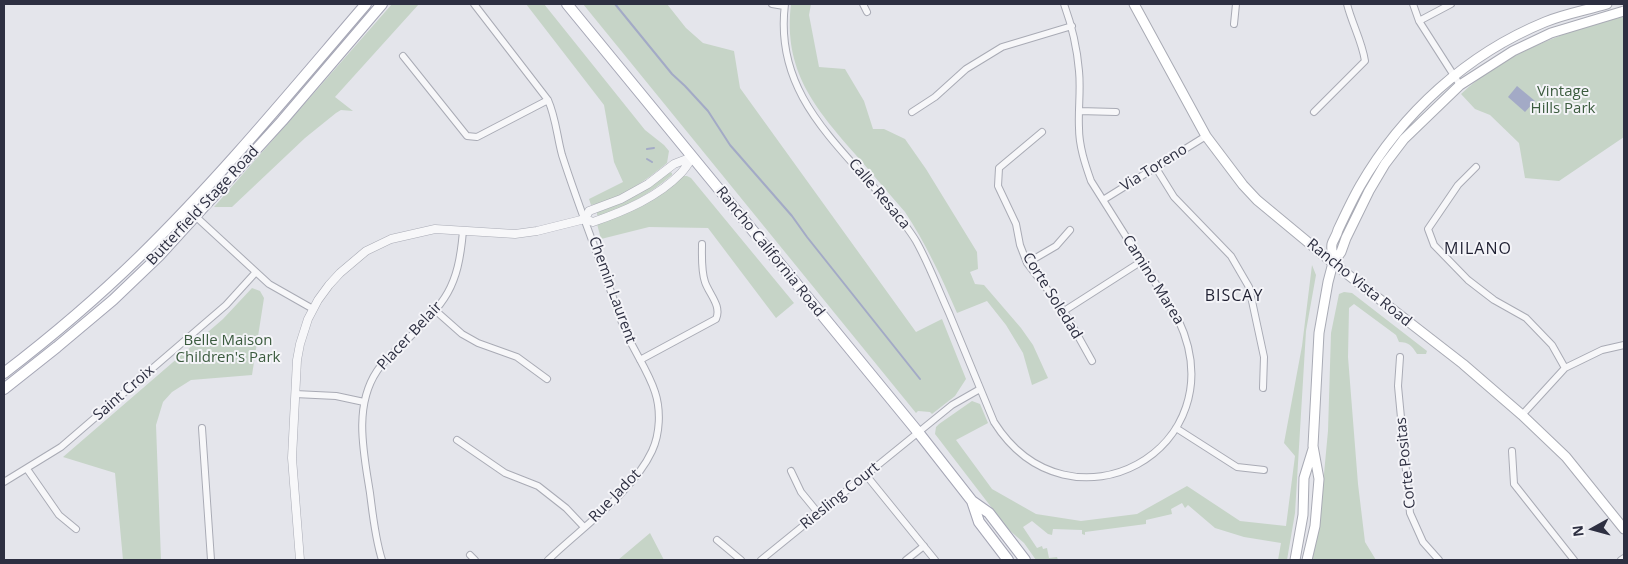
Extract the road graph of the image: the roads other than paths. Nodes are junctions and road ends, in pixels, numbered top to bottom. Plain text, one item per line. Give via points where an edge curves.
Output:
1 (366, 4) edge
2 (382, 4) edge
3 (474, 4) edge
4 (567, 4) edge
5 (772, 4) edge
6 (863, 4) edge
7 (1064, 4) edge
8 (1134, 4) edge
9 (1236, 4) edge
10 (1347, 4) edge
11 (1413, 4) edge
12 (1451, 4) edge
13 (1607, 4) edge
14 (785, 5) edge
15 (1624, 11) edge
16 (867, 12) dead end
17 (1418, 21) junction
18 (1234, 24) dead end
19 (1072, 26) junction
20 (403, 56) dead end
21 (1453, 75) junction
22 (1460, 84) junction
23 (548, 100) junction
24 (912, 112) dead end
25 (1079, 112) junction
26 (1116, 112) dead end
27 (1314, 112) dead end
28 (1042, 132) dead end
29 (1206, 136) junction
30 (692, 157) junction
31 (1476, 167) dead end
32 (1156, 168) junction
33 (1102, 200) junction
34 (187, 208) junction
35 (196, 216) junction
36 (585, 219) junction
37 (1070, 230) dead end
38 (463, 231) junction
39 (702, 244) dead end
40 (1142, 261) junction
41 (1027, 263) junction
42 (1333, 263) junction
43 (256, 272) junction
44 (313, 309) junction
45 (436, 311) junction
46 (1064, 311) junction
47 (1624, 345) edge
48 (1400, 357) dead end
49 (640, 360) junction
50 (1092, 361) dead end
51 (1565, 368) junction
52 (4, 373) edge
53 (547, 378) dead end
54 (1263, 388) dead end
55 (4, 389) edge
56 (980, 389) junction
57 (294, 394) junction
58 (364, 402) junction
59 (1522, 415) junction
60 (202, 428) dead end
61 (1176, 428) junction
62 (918, 432) junction
63 (457, 440) dead end
64 (1313, 446) junction
65 (1512, 451) dead end
66 (27, 469) junction
67 (1264, 470) dead end
68 (791, 471) dead end
69 (866, 475) junction
70 (4, 482) edge
71 (972, 501) junction
72 (818, 514) junction
73 (584, 527) junction
74 (76, 529) dead end
75 (1624, 529) edge
76 (717, 540) dead end
77 (924, 546) junction
78 (1005, 556) edge
79 (211, 560) edge
80 (300, 560) edge
81 (382, 560) edge
82 (548, 560) edge
83 (741, 560) edge
84 (761, 560) edge
85 (906, 560) edge
86 (935, 560) edge
87 (1014, 560) edge
88 (1024, 560) edge
89 (1295, 560) edge
90 (1307, 560) edge
91 (1439, 560) edge
92 (1574, 560) edge

1 - 34 main road, Butterfield Stage Road
2 - 35 main road, Butterfield Stage Road
3 - 23 street
4 - 30 main road, Rancho California Road
5 - 14 street
6 - 16 street
7 - 19 street, Camino Marea
8 - 29 main road, Rancho Vista Road
9 - 18 street
10 - 27 street via 1365,61
11 - 17 street
12 - 17 street
13 - 21 main road via 1530,29
14 - 56 street, Calle Resaca via 783,30 796,86 820,125 898,215 915,240 931,270
15 - 22 main road via 1543,36
17 - 21 street
19 - 24 street via 1002,47 966,68 935,97
19 - 25 street, Camino Marea via 1079,73
20 - 23 street via 467,136 477,137
21 - 22 street
21 - 42 main road via 1421,104 1370,169 1349,204 1332,244
22 - 42 main road via 1404,139 1385,164
23 - 36 street, Chemin Laurent via 562,154
25 - 26 street
25 - 33 street, Camino Marea via 1078,129 1085,164
28 - 41 street, Corte Soledad via 999,168 998,186 1016,224
29 - 32 street, Via Toreno
29 - 42 main road, Rancho Vista Road via 1257,200
30 - 36 street via 674,164 621,199 589,211
30 - 36 street via 681,173 640,203 593,222
30 - 62 main road, Rancho California Road
31 - 51 street via 1458,185 1428,228 1434,245 1468,280 1526,318 1552,345
32 - 33 street, Via Toreno
32 - 54 street via 1174,198 1231,256 1249,287 1264,357
33 - 40 street, Camino Marea
34 - 35 street
34 - 52 main road, Butterfield Stage Road via 88,304
35 - 43 street
35 - 55 main road, Butterfield Stage Road via 113,300
36 - 38 street via 537,232
36 - 49 street, Chemin Laurent via 624,330
37 - 41 street via 1056,246
38 - 44 street via 435,229 391,239 366,251 329,285
38 - 45 street, Placer Belair via 456,277
39 - 49 street via 704,281 718,307 716,319
40 - 46 street
40 - 61 street, Camino Marea via 1178,319 1189,344 1192,384 1189,402
41 - 46 street, Corte Soledad
42 - 59 main road, Rancho Vista Road via 1463,364
42 - 64 main road via 1319,333
43 - 44 street via 268,284
43 - 66 street, Saint Croix via 226,305 61,447
44 - 57 street via 300,344
45 - 53 street via 462,334 517,357
45 - 58 street, Placer Belair via 377,371
46 - 50 street, Corte Soledad
47 - 51 street via 1602,350
48 - 91 street, Corte Positas via 1398,386 1410,514 1423,542
49 - 73 street, Rue Jadot via 655,392 659,414 652,450 630,484
51 - 59 street
56 - 61 street, Camino Marea via 994,422 1011,445 1035,464 1065,475 1098,476 1130,468 1162,446
56 - 62 street, Riesling Court via 952,405
57 - 58 street via 336,396
57 - 80 street via 292,458
58 - 81 street, Placer Belair via 364,449 376,543
59 - 75 main road, Rancho Vista Road via 1566,457
60 - 79 street
61 - 67 street via 1237,467
62 - 69 street, Riesling Court
62 - 71 main road, Rancho California Road
63 - 73 street via 505,473 538,486
64 - 89 main road via 1304,478 1303,515
64 - 90 main road via 1319,479 1315,526
65 - 92 street via 1514,484
66 - 70 street, Saint Croix
66 - 74 street via 59,515
68 - 72 street via 801,492
69 - 72 street, Riesling Court
69 - 77 street
71 - 78 main road, Rancho California Road via 979,522
71 - 88 main road, Rancho California Road via 989,513
72 - 84 street, Riesling Court
73 - 82 street, Rue Jadot
76 - 83 street
77 - 85 street
77 - 86 street
78 - 87 main road, Rancho California Road

